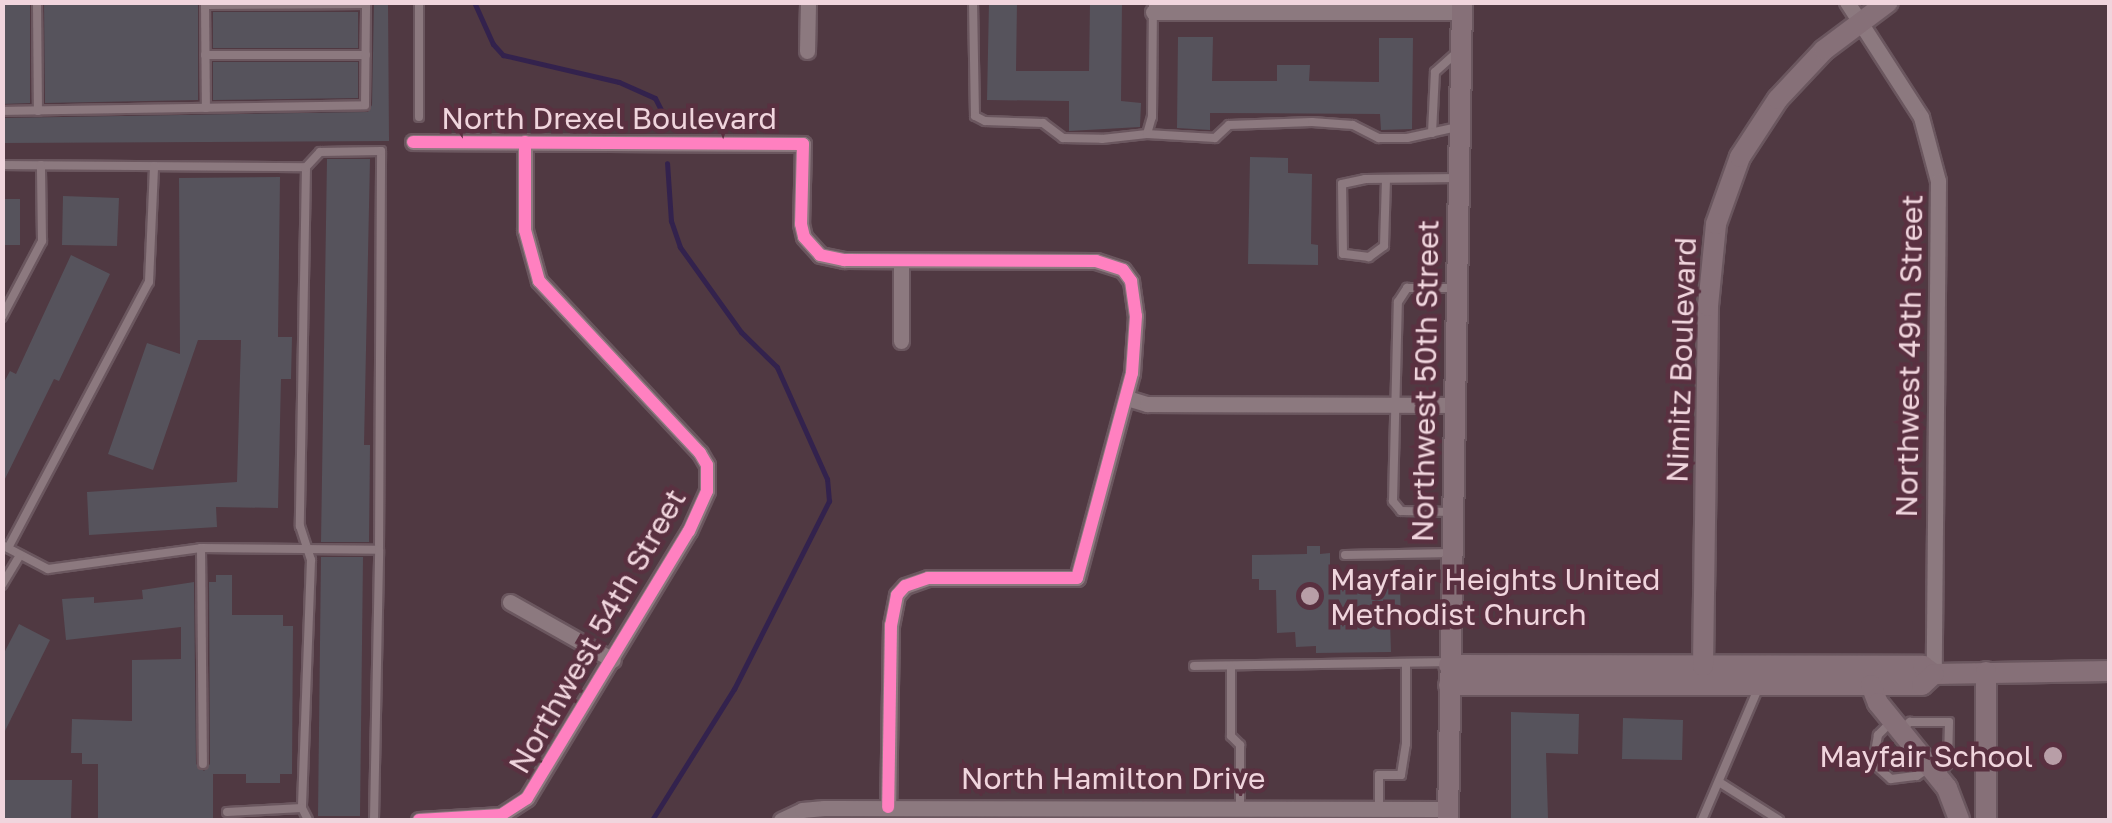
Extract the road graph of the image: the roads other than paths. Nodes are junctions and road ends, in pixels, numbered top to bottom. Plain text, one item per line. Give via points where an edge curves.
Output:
1 (38, 2) edge
2 (420, 2) edge
3 (808, 2) edge
4 (974, 2) edge
5 (1847, 2) edge
6 (1888, 2) edge
7 (366, 3) edge
8 (205, 4) edge
9 (1153, 7) edge
10 (1404, 7) edge
11 (1462, 7) edge
12 (1861, 22) junction
13 (1461, 48) junction
14 (808, 51) dead end
15 (205, 55) junction
16 (366, 55) junction
17 (206, 108) junction
18 (38, 110) junction
19 (2, 111) edge
20 (418, 117) dead end
21 (1460, 126) junction
22 (1432, 132) junction
23 (1147, 134) junction
24 (413, 142) dead end
25 (525, 142) junction
26 (2, 164) edge
27 (41, 165) junction
28 (154, 166) junction
29 (306, 168) junction
30 (1459, 178) junction
31 (1386, 179) junction
32 (901, 261) junction
33 (1458, 288) junction
34 (2, 317) edge
35 (901, 341) dead end
36 (1127, 398) junction
37 (1394, 403) junction
38 (1456, 404) junction
39 (1453, 512) junction
40 (5, 546) edge
41 (201, 548) junction
42 (309, 548) junction
43 (378, 550) junction
44 (1452, 552) junction
45 (20, 555) junction
46 (1346, 555) dead end
47 (2, 585) edge
48 (510, 602) dead end
49 (612, 660) junction
50 (1406, 665) junction
51 (1194, 666) dead end
52 (1231, 666) junction
53 (1703, 666) junction
54 (1449, 671) junction
55 (2110, 671) edge
56 (1986, 672) junction
57 (1934, 674) junction
58 (1758, 676) junction
59 (1871, 685) junction
60 (1896, 726) junction
61 (204, 764) dead end
62 (1934, 772) junction
63 (1720, 782) junction
64 (302, 808) junction
65 (888, 808) junction
66 (1240, 808) junction
67 (1379, 809) junction
68 (226, 812) dead end
69 (1448, 815) edge
70 (308, 820) edge
71 (374, 820) edge
72 (419, 820) edge
73 (780, 820) edge
74 (1702, 820) edge
75 (1778, 820) edge
76 (1959, 820) edge
77 (1986, 820) edge

1 - 18 lane
2 - 20 lane
3 - 14 street
4 - 23 lane via 975,116 1043,123 1063,138
5 - 12 street, Northwest 49th Street
6 - 12 street, Nimitz Boulevard
7 - 8 lane
7 - 16 lane
8 - 15 lane
9 - 10 street
9 - 23 lane
10 - 11 street
11 - 13 street, Northwest 50th Street
12 - 53 street, Nimitz Boulevard via 1801,72 1764,118 1731,178 1716,224 1708,306
12 - 57 street, Northwest 49th Street via 1921,117 1938,181
13 - 21 street, Northwest 50th Street
13 - 22 lane via 1436,72
15 - 16 lane
15 - 17 lane
16 - 17 lane via 365,105
17 - 18 lane
18 - 19 lane
21 - 22 lane
21 - 30 street, Northwest 50th Street
22 - 23 lane via 1379,138 1353,125 1272,122 1229,124 1215,138
24 - 25 street, North Drexel Boulevard
25 - 32 street, North Drexel Boulevard via 803,144 801,224 811,247 832,259
25 - 49 street, Northwest 54th Street via 525,230 539,280 700,453 709,478 689,531
26 - 27 lane
27 - 28 lane
27 - 34 lane via 42,241
28 - 29 lane
28 - 40 lane via 149,282
29 - 42 lane via 300,526
29 - 43 lane via 320,152 382,151
30 - 31 lane
30 - 33 street, Northwest 50th Street
31 - 31 lane via 1342,184 1343,254 1369,257 1384,246
32 - 35 street
32 - 36 street, North Drexel Boulevard via 1096,261 1123,270 1136,296
33 - 37 lane via 1407,288 1398,302
33 - 38 street, Northwest 50th Street
36 - 37 street via 1147,404
36 - 65 street via 1077,578 928,578 897,595
37 - 38 street
37 - 39 lane via 1393,501 1401,511
38 - 39 street, Northwest 50th Street
39 - 44 street, Northwest 50th Street
40 - 45 lane
41 - 42 lane
41 - 45 lane via 48,569
41 - 61 lane
42 - 43 lane
42 - 64 lane
43 - 71 lane
44 - 46 lane
44 - 54 street, Northwest 50th Street
45 - 47 lane
48 - 49 street
49 - 72 street, Northwest 54th Street via 527,798 501,815
50 - 52 lane
50 - 54 lane
50 - 67 lane via 1401,775 1379,775
51 - 52 lane
52 - 66 lane
53 - 54 street
53 - 58 street
54 - 58 street
54 - 69 street, Northwest 50th Street
55 - 56 street
56 - 57 street
56 - 77 street
57 - 58 street via 1923,666
57 - 59 street via 1922,685
58 - 59 street
58 - 63 lane via 1753,708
59 - 60 street
60 - 62 street
60 - 62 lane via 1949,722 1948,764
60 - 62 lane via 1878,734 1873,763 1892,779
62 - 76 street
63 - 74 lane
63 - 75 lane
64 - 68 lane
64 - 70 lane
65 - 66 street, North Hamilton Drive
65 - 73 street, North Hamilton Drive via 802,810
66 - 67 street, North Hamilton Drive
67 - 69 street, North Hamilton Drive

